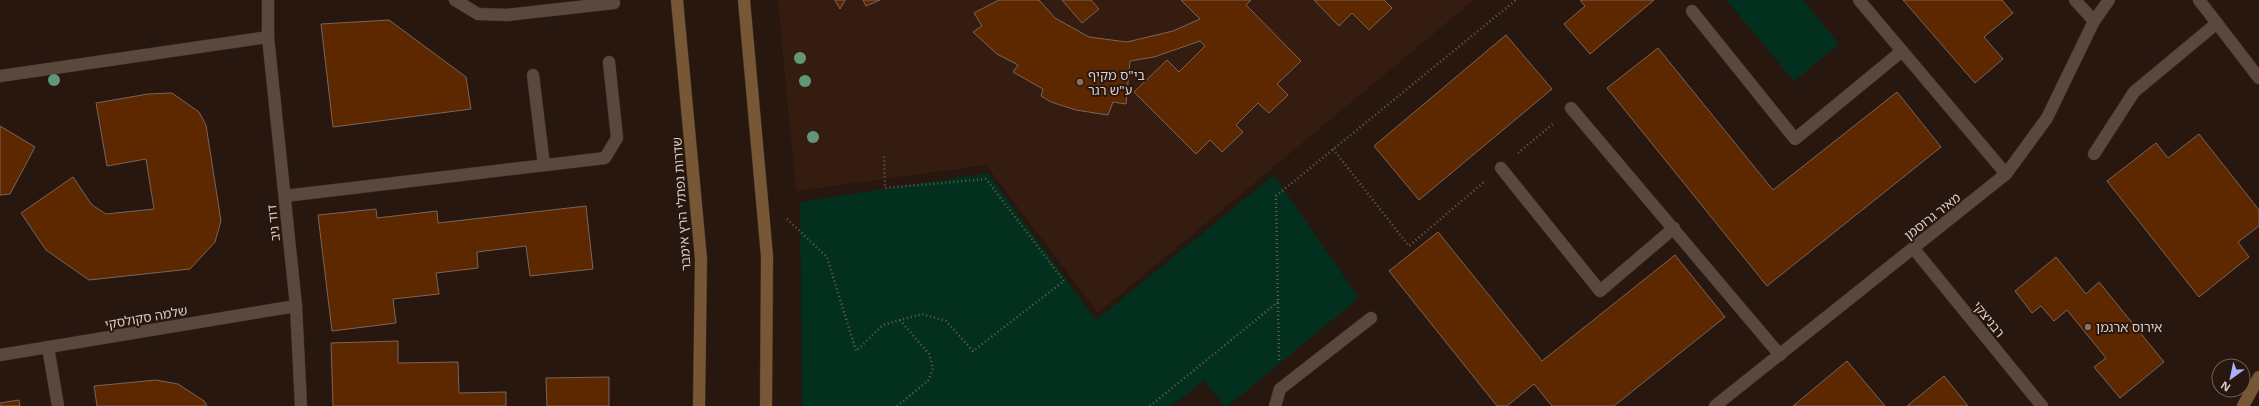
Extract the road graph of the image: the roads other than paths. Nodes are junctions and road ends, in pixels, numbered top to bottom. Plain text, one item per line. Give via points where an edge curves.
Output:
1 (455, 0) edge
2 (677, 0) edge
3 (744, 0) edge
4 (1859, 0) edge
5 (2075, 0) edge
6 (2109, 0) edge
7 (2200, 0) edge
8 (271, 2) edge
9 (614, 3) dead end
10 (1692, 12) dead end
11 (2094, 21) junction
12 (2217, 23) junction
13 (268, 37) junction
14 (1902, 51) junction
15 (609, 62) dead end
16 (533, 75) dead end
17 (0, 76) edge
18 (2259, 78) edge
19 (1571, 108) dead end
20 (2094, 154) dead end
21 (544, 165) junction
22 (1501, 168) dead end
23 (2006, 174) junction
24 (285, 196) junction
25 (1674, 228) junction
26 (1914, 249) junction
27 (296, 306) junction
28 (1371, 318) dead end
29 (48, 347) junction
30 (0, 355) edge
31 (1780, 355) junction
32 (2259, 377) edge
33 (58, 406) edge
34 (301, 406) edge
35 (699, 406) edge
36 (766, 406) edge
37 (1275, 406) edge
38 (1715, 406) edge
39 (2042, 406) edge
40 (2243, 406) edge

1 - 9 street via 478,14 507,14
2 - 35 main road, שדרות נפתלי הרץ אימבר via 700,259
3 - 36 main road via 767,256
4 - 14 street
5 - 11 street
6 - 11 street, מאיר גרוסמן
7 - 12 street
8 - 13 street, דוד ניב
10 - 14 street via 1795,139
11 - 23 street, מאיר גרוסמן via 2047,118
12 - 18 street
12 - 20 street via 2134,92
13 - 17 street
13 - 24 street, דוד ניב
14 - 23 street
15 - 21 street via 617,138 605,158
16 - 21 street
19 - 25 street
21 - 24 street
22 - 25 street via 1600,291
23 - 26 street, מאיר גרוסמן
24 - 27 street, דוד ניב
25 - 31 street
26 - 31 street, מאיר גרוסמן
26 - 39 street, רבניצקי
27 - 29 street, שלמה סקולסקי
27 - 34 street, דוד ניב
28 - 37 street via 1280,390
29 - 30 street, שלמה סקולסקי
29 - 33 street
31 - 38 street, מאיר גרוסמן
32 - 40 main road

